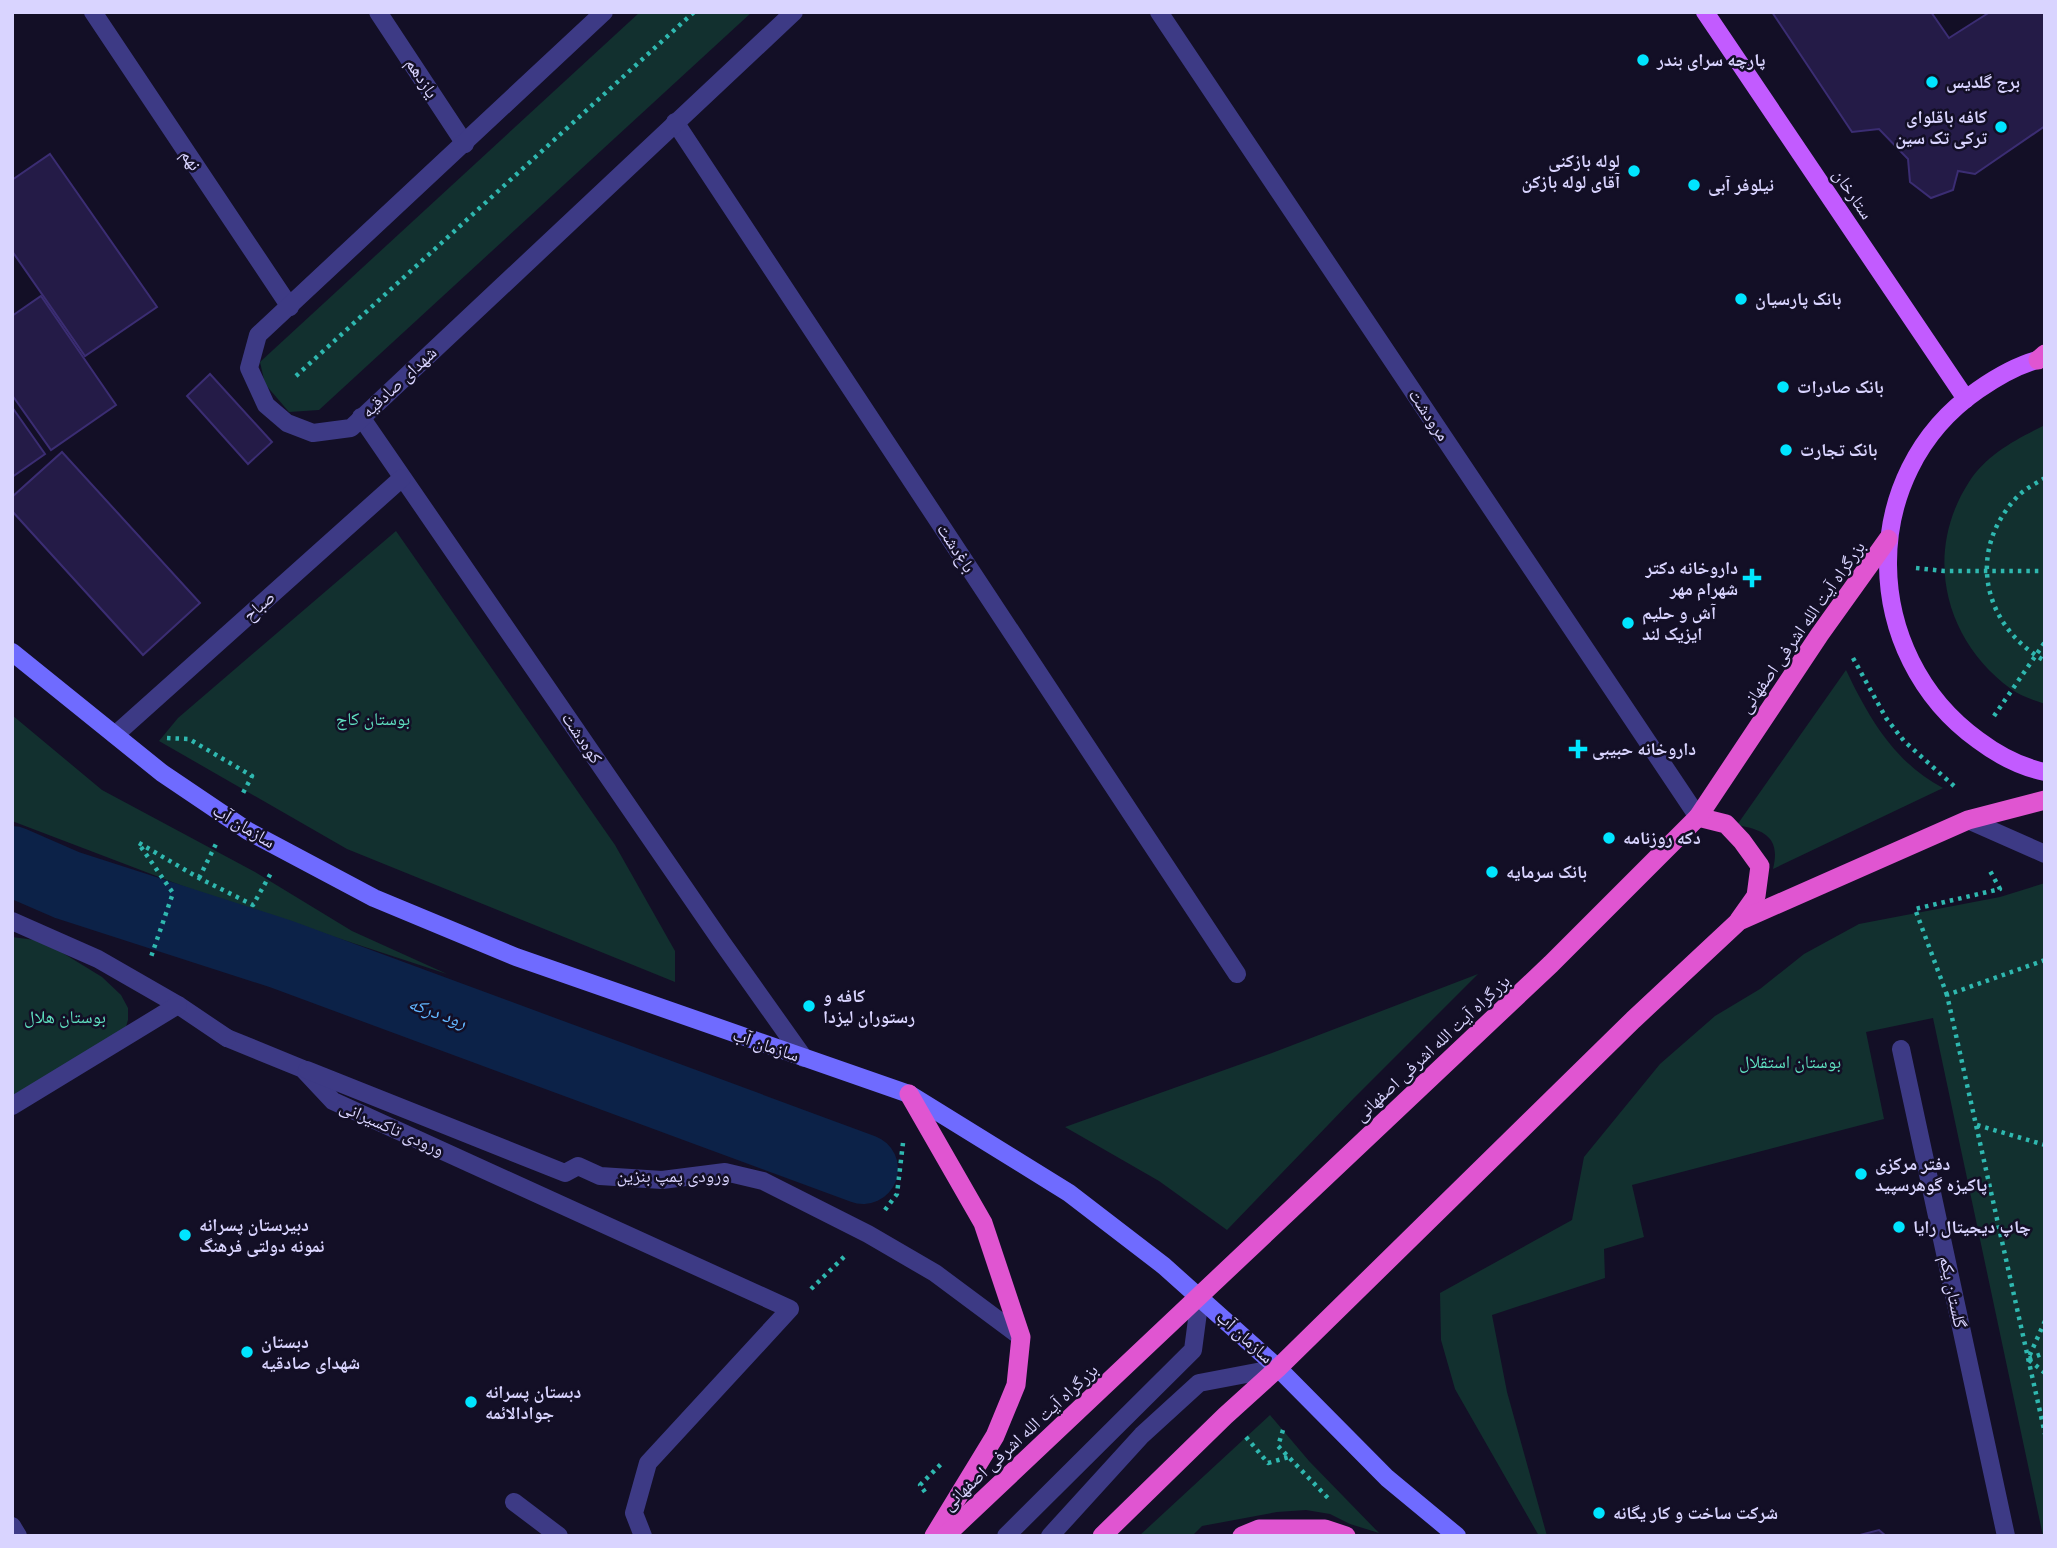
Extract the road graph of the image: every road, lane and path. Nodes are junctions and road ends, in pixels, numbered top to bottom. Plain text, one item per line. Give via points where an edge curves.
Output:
1 (93, 12) edge
2 (378, 12) edge
3 (604, 12) edge
4 (694, 12) edge
5 (794, 12) edge
6 (1159, 12) edge
7 (1705, 12) edge
8 (675, 122) junction
9 (465, 144) junction
10 (290, 307) junction
11 (2042, 357) edge
12 (296, 376) dead end
13 (1966, 399) junction
14 (361, 417) junction
15 (402, 478) junction
16 (2045, 478) edge
17 (1888, 539) junction
18 (1888, 565) junction
19 (1987, 571) junction
20 (2045, 571) edge
21 (2045, 642) edge
22 (12, 652) edge
23 (2036, 655) junction
24 (1853, 658) dead end
25 (2045, 661) edge
26 (116, 735) junction
27 (189, 739) dead end
28 (1976, 739) junction
29 (2045, 772) edge
30 (252, 776) dead end
31 (1954, 786) dead end
32 (2045, 800) edge
33 (1698, 817) junction
34 (1968, 820) junction
35 (2045, 855) edge
36 (1989, 869) dead end
37 (253, 905) dead end
38 (12, 921) edge
39 (1738, 921) junction
40 (152, 953) dead end
41 (2045, 960) edge
42 (1237, 974) dead end
43 (1947, 995) junction
44 (178, 1005) junction
45 (1901, 1049) dead end
46 (804, 1058) junction
47 (303, 1069) junction
48 (909, 1094) junction
49 (12, 1106) edge
50 (1977, 1125) junction
51 (2045, 1144) edge
52 (1200, 1297) junction
53 (2045, 1321) edge
54 (1021, 1337) junction
55 (2045, 1353) edge
56 (2028, 1359) junction
57 (1278, 1368) junction
58 (2045, 1373) edge
59 (1283, 1430) dead end
60 (2045, 1434) edge
61 (1246, 1437) dead end
62 (1289, 1457) junction
63 (514, 1502) dead end
64 (1334, 1504) dead end
65 (12, 1526) edge
66 (18, 1536) edge
67 (559, 1536) edge
68 (643, 1536) edge
69 (934, 1536) edge
70 (945, 1536) edge
71 (1006, 1536) edge
72 (1050, 1536) edge
73 (1102, 1536) edge
74 (1242, 1536) edge
75 (1346, 1536) edge
76 (1457, 1536) edge
77 (2006, 1536) edge

1 - 10 street, نهم
2 - 9 street, یازدهم
3 - 9 street, شهدای صادقیه
4 - 12 path
5 - 8 street, شهدای صادقیه
6 - 33 street, مرودشت
7 - 13 main road, ستارخان
8 - 14 street, شهدای صادقیه
8 - 42 street, باغ‌دشت
9 - 10 street, شهدای صادقیه
10 - 14 street, شهدای صادقیه via 258,335 249,368 266,405 287,423 313,433 351,428
11 - 13 main road via 2000,375
13 - 17 main road via 1945,417 1913,461
14 - 15 street, کوه‌دشت
15 - 26 street, صباح
15 - 46 street, کوه‌دشت
16 - 19 path via 2019,495 2000,520
17 - 18 main road
17 - 33 highway, بزرگراه آیت الله اشرفی اصفهانی
18 - 19 path
18 - 28 main road via 1895,622 1910,662 1932,697
19 - 20 path
19 - 23 path via 1997,613 2015,640
21 - 23 path
22 - 26 main road, سازمان آب
23 - 25 path
23 - 28 path
24 - 31 path via 1903,741
26 - 46 main road, سازمان آب via 162,773 248,831 374,898 516,957
27 - 30 path
28 - 29 main road via 1995,752
32 - 34 highway
33 - 39 highway via 1726,824 1760,866 1756,896
33 - 52 highway, بزرگراه آیت الله اشرفی اصفهانی via 1551,964
34 - 35 street
34 - 39 highway
36 - 43 path via 2000,889 1915,909
37 - 40 path via 139,843 173,893
38 - 44 street, ورودی تاکسیرانی via 98,959
39 - 57 highway
41 - 43 path
43 - 50 path
44 - 47 street, ورودی تاکسیرانی via 227,1038
44 - 49 street
45 - 77 street, گلستان یکم
46 - 48 main road, سازمان آب
47 - 54 street, ورودی پمپ بنزین via 565,1173 578,1166 600,1176 662,1180 725,1172 763,1181 935,1273
47 - 68 street, ورودی تاکسیرانی via 333,1101 790,1309 648,1463 634,1513
48 - 52 main road, سازمان آب via 1069,1193
48 - 54 highway via 983,1223
50 - 51 path
50 - 56 path
52 - 57 main road, سازمان آب
52 - 70 highway, بزرگراه آیت الله اشرفی اصفهانی
52 - 71 street via 1193,1350
53 - 56 path
54 - 69 highway via 1016,1385 995,1436
55 - 56 path
56 - 58 path
56 - 60 path
57 - 72 street via 1199,1383 1142,1435
57 - 73 highway
57 - 76 main road, سازمان آب via 1387,1478
59 - 62 path via 1278,1446
61 - 62 path via 1268,1463
62 - 64 path
63 - 67 street
65 - 66 street
74 - 75 highway via 1259,1529 1325,1529

